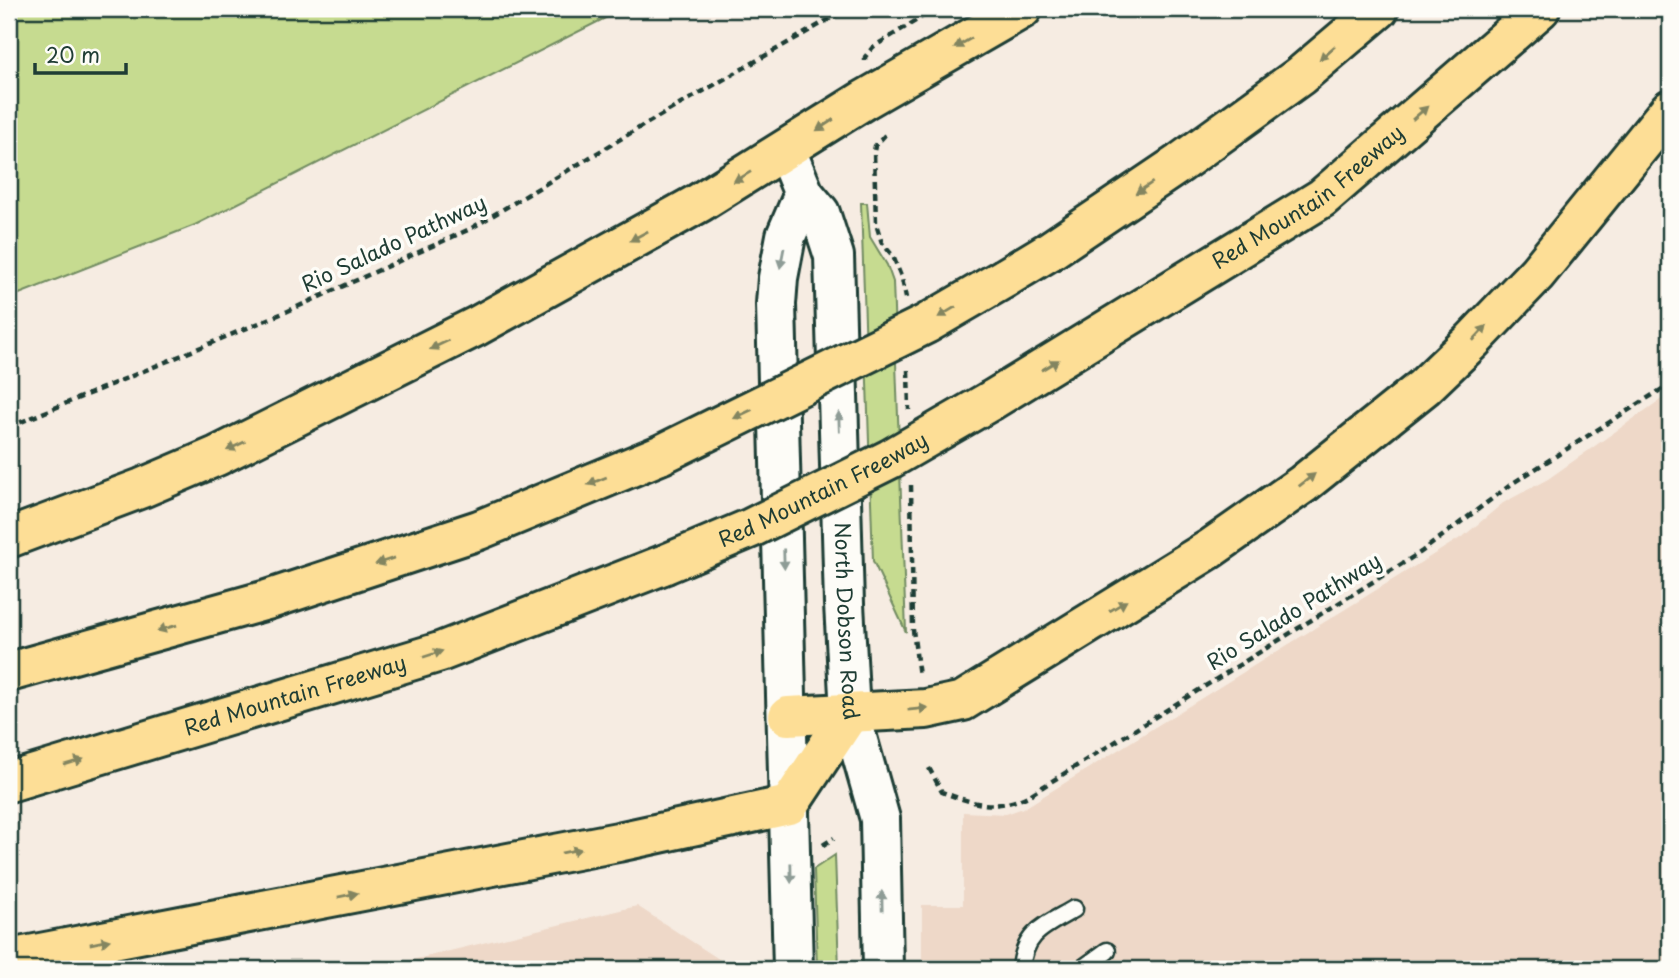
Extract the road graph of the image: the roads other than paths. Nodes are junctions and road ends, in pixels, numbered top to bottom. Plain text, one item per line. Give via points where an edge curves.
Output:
1 (1022, 9) edge
2 (1379, 9) edge
3 (1540, 9) edge
4 (1670, 109) edge
5 (786, 150) junction
6 (804, 194) junction
7 (9, 538) edge
8 (9, 672) edge
9 (850, 713) junction
10 (788, 716) junction
11 (9, 782) edge
12 (789, 805) junction
13 (1074, 909) dead end
14 (1107, 951) dead end
15 (9, 959) edge
16 (793, 969) edge
17 (883, 969) edge
18 (1020, 969) edge
19 (1082, 969) edge

1 -> 5 highway
2 -> 8 highway, bridge via 1300,76 1048,252 926,324 660,455 479,530 267,600
11 -> 3 highway, Red Mountain Freeway, bridge via 440,652 751,528 890,459 1322,198
9 -> 4 highway via 926,709 963,701 1210,549 1303,484 1424,387 1472,341 1537,273
5 - 6 main road, North Dobson Road
5 -> 7 highway via 440,345 217,456
9 -> 6 main road, North Dobson Road via 834,257 820,213
6 -> 10 main road via 786,236 776,304
9 - 10 highway
9 - 12 highway
17 -> 9 main road, North Dobson Road via 880,819
10 - 12 main road
15 -> 12 highway via 631,840
12 -> 16 main road
13 - 18 lane via 1030,938
14 - 19 lane

